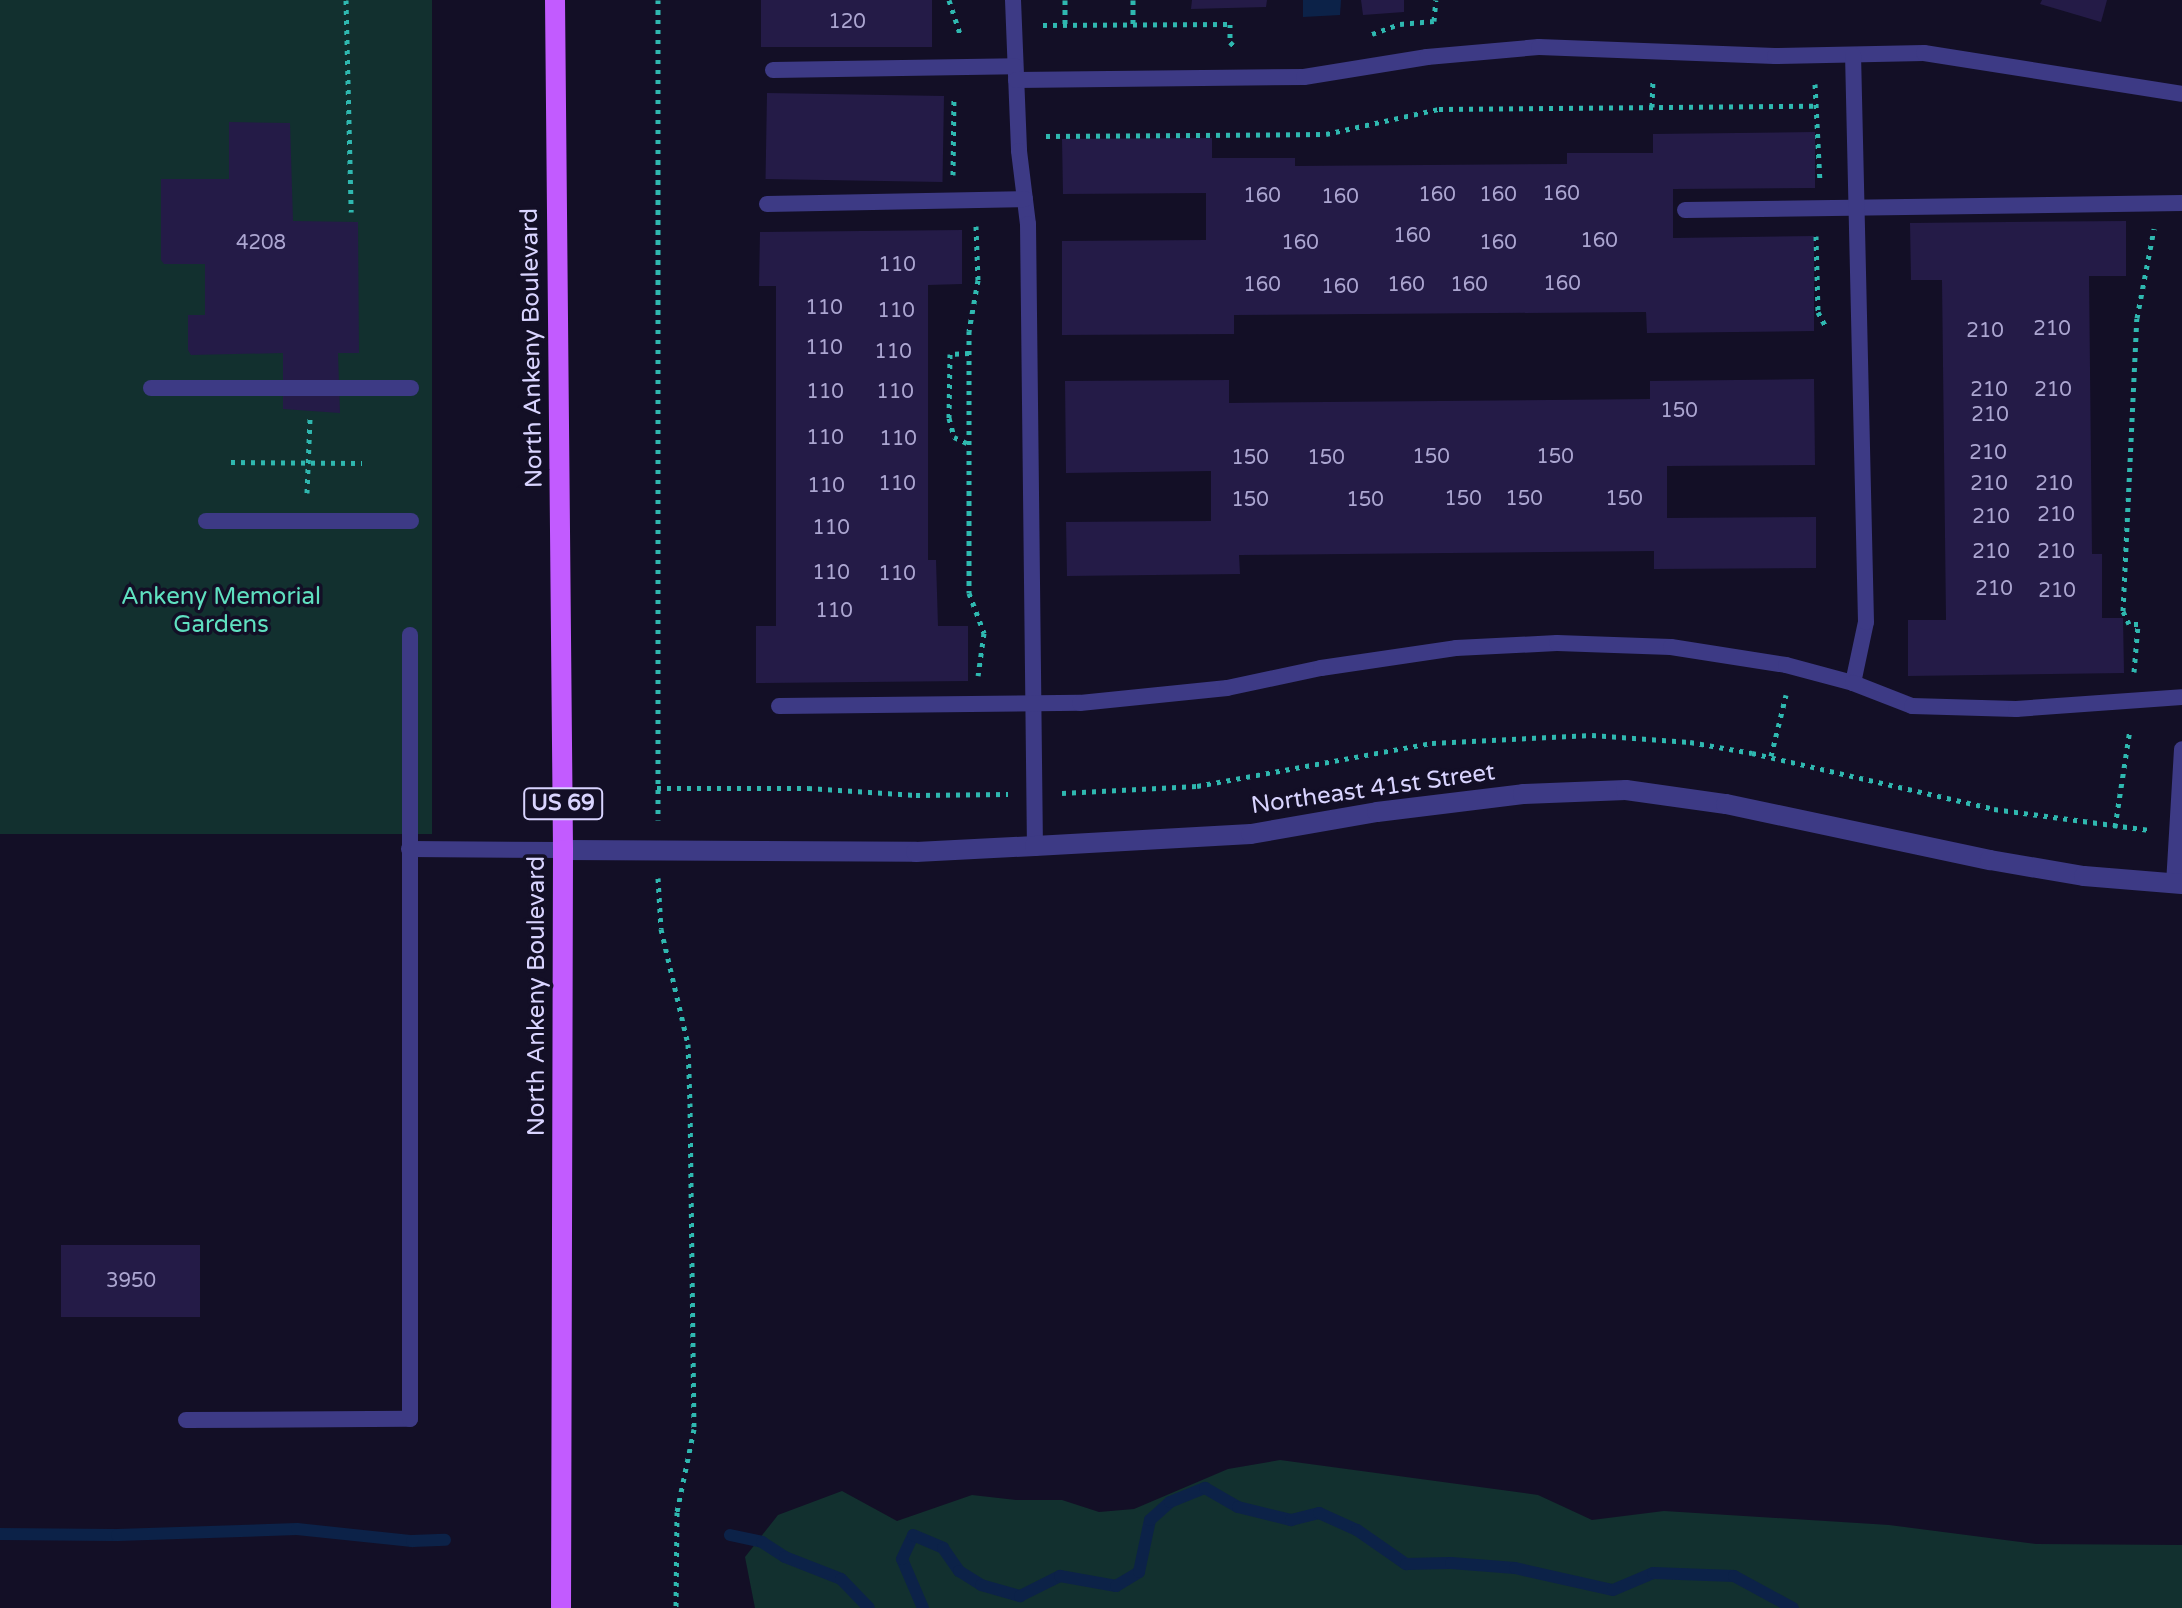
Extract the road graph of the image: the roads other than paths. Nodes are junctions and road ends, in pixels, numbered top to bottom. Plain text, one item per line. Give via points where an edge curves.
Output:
1 (555, 0) edge
2 (1013, 0) edge
3 (1853, 55) junction
4 (773, 70) dead end
5 (1015, 73) junction
6 (2182, 94) edge
7 (1025, 199) junction
8 (2182, 203) edge
9 (767, 204) dead end
10 (1859, 208) junction
11 (1685, 210) dead end
12 (151, 388) dead end
13 (411, 388) dead end
14 (206, 521) dead end
15 (411, 521) dead end
16 (410, 635) dead end
17 (1853, 683) junction
18 (2182, 697) edge
19 (1032, 704) junction
20 (779, 706) dead end
21 (2182, 749) edge
22 (1035, 846) junction
23 (409, 849) junction
24 (563, 850) junction
25 (2178, 884) edge
26 (186, 1420) dead end
27 (561, 1608) edge

1 - 24 main road, North Ankeny Boulevard / US 69
2 - 5 lane
3 - 5 lane via 1539,47 1427,57 1304,77
3 - 6 lane via 1924,53
3 - 10 lane
4 - 5 lane via 958,68
5 - 7 lane
7 - 9 lane
7 - 19 lane
8 - 10 lane
10 - 11 lane
10 - 17 lane via 1866,622
12 - 13 lane
14 - 15 lane
16 - 23 lane
17 - 18 lane via 1912,706 2016,709
17 - 19 lane via 1793,667 1671,647 1557,643 1456,648 1227,688
19 - 20 lane
19 - 22 lane
21 - 25 lane
22 - 24 street, Northeast 41st Street via 916,852
22 - 25 street, Northeast 41st Street via 1251,834 1508,796 1626,790 1726,804 1990,860
23 - 24 lane
23 - 26 lane via 410,1419
24 - 27 main road, North Ankeny Boulevard / US 69

